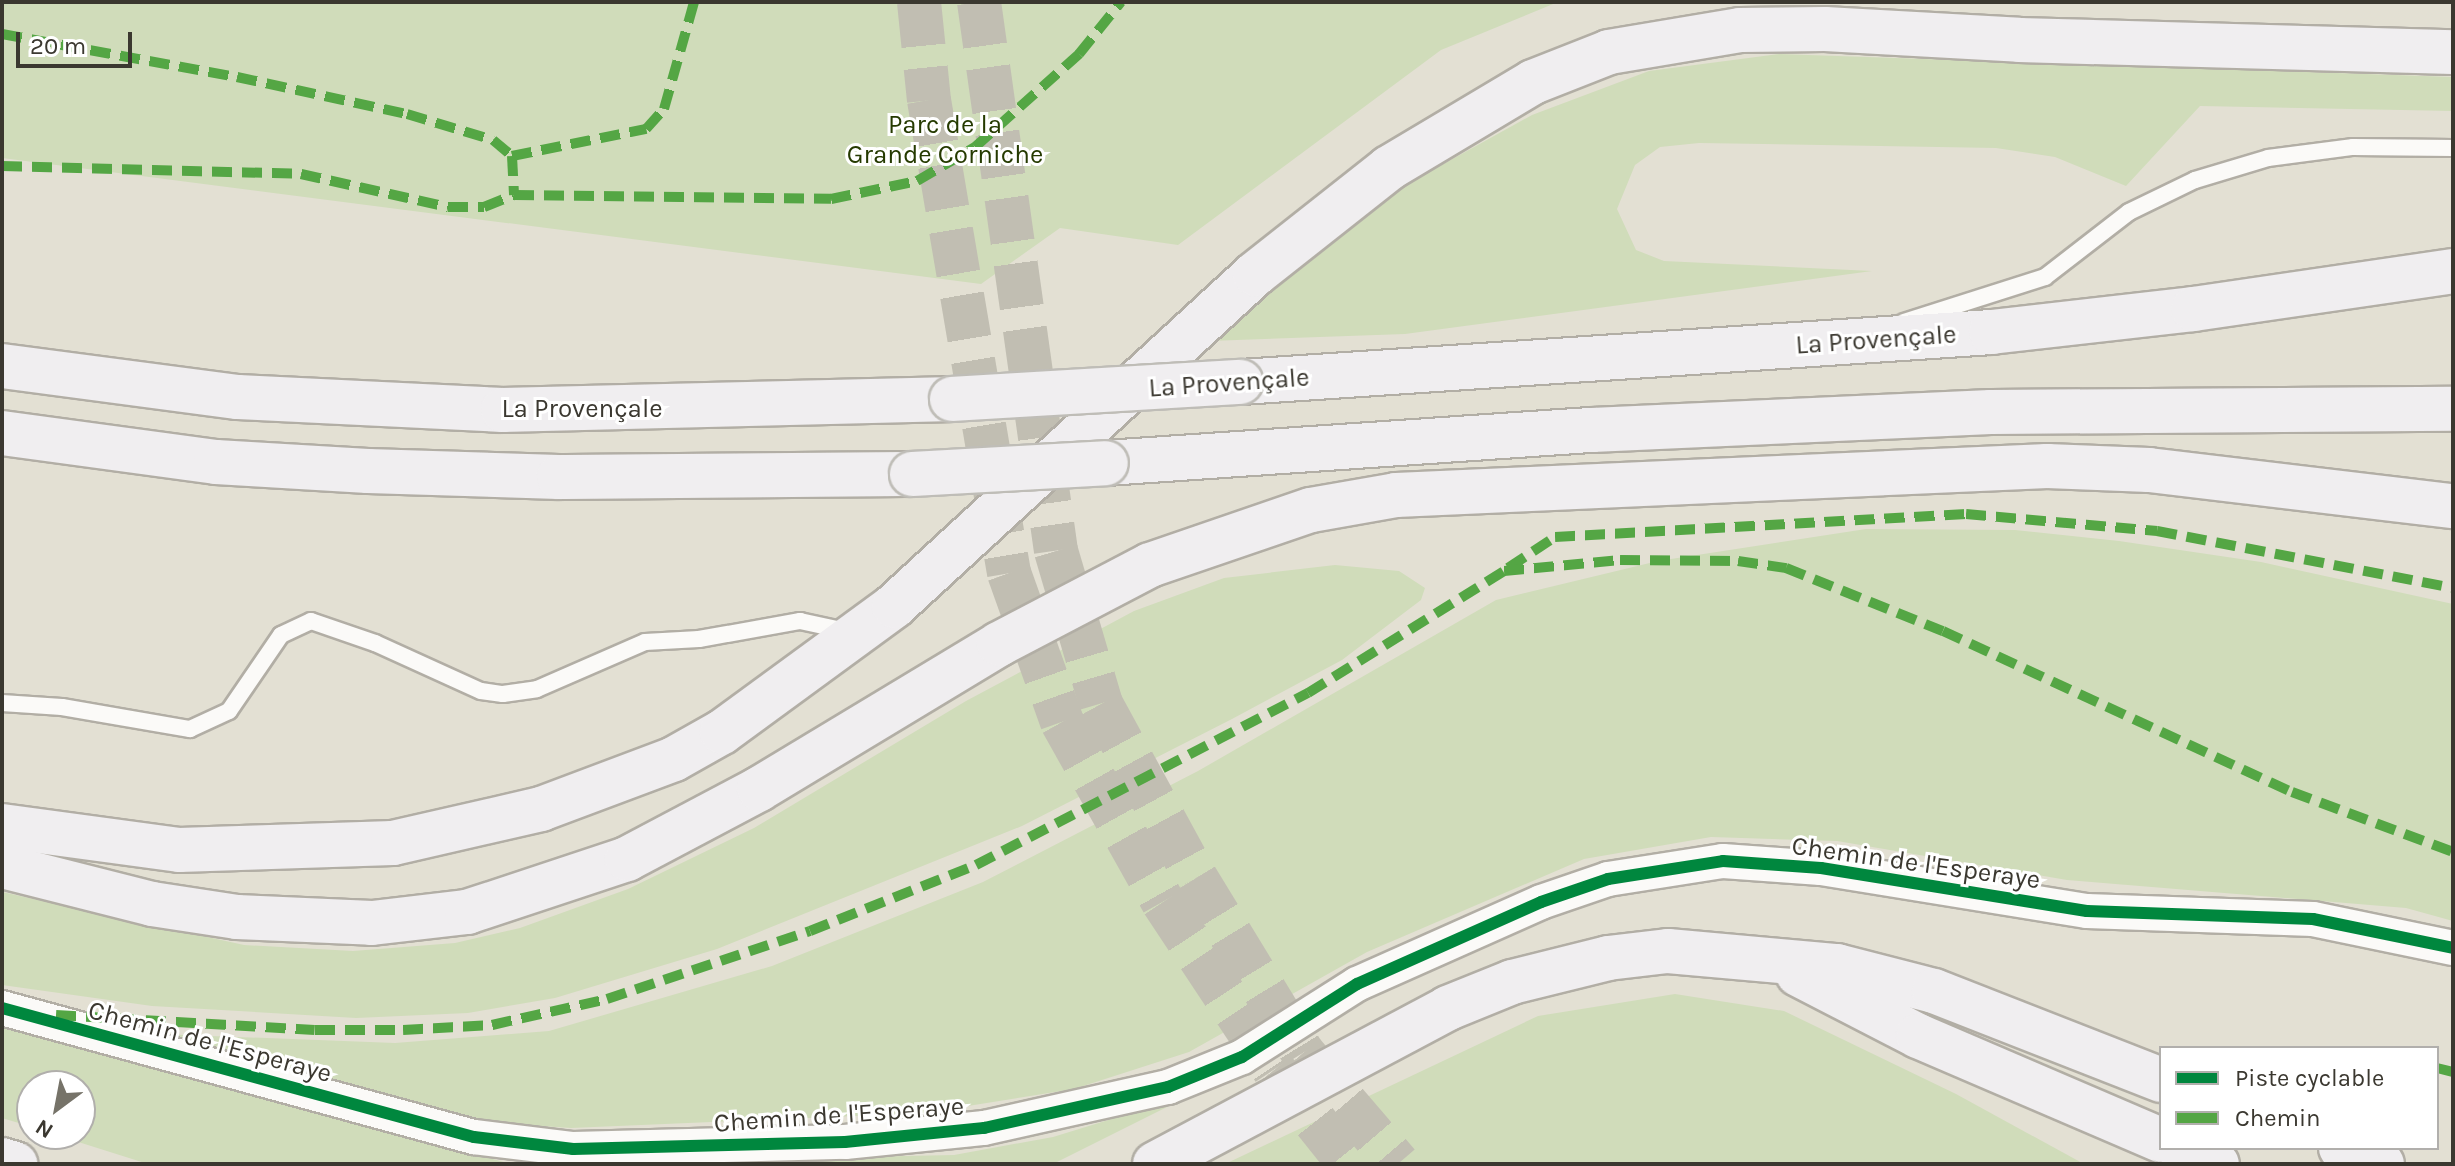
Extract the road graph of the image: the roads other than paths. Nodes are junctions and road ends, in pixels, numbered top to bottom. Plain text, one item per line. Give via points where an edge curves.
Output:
1 (2453, 52) edge
2 (2453, 148) edge
3 (2453, 271) edge
4 (1850, 343) junction
5 (2, 366) edge
6 (2453, 409) edge
7 (2, 433) edge
8 (2453, 506) edge
9 (856, 634) junction
10 (2, 703) edge
11 (2, 826) edge
12 (2, 866) edge
13 (2453, 948) edge
14 (1764, 957) junction
15 (2, 1008) edge
16 (2159, 1079) edge
17 (2159, 1139) edge
18 (2184, 1150) edge
19 (2346, 1150) edge
20 (2, 1160) edge
21 (15, 1164) edge
22 (1155, 1164) edge
23 (2217, 1164) edge
24 (2382, 1164) edge

1 - 9 highway via 1825,29 1715,33 1609,52 1482,110 1338,207 1255,274 936,570
2 - 4 lane via 2353,147 2268,158 2195,180 2129,212 2045,277
3 - 4 highway, La Provençale via 2193,309
4 - 5 highway, La Provençale, bridge via 952,399 503,410 238,397
6 - 7 highway, bridge via 1991,412 1592,430 912,474 559,477 368,471 216,462
8 - 12 highway via 2149,470 2047,466 1396,495 1311,510 1150,565 1012,637 759,789 627,859 467,912 372,923 237,917 152,904
9 - 10 lane via 824,622 800,621 699,639 645,642 537,689 503,694 481,691 375,643 311,621 281,635 229,711 190,729 62,707
9 - 11 highway via 722,732 674,759 541,809 436,837 338,848 179,850
13 - 15 street, Chemin de l'Esperaye via 2313,919 2087,911 1821,868 1723,861 1608,879 1541,902 1357,984 1242,1057 1168,1087 984,1128 845,1142 573,1149 474,1137
14 - 16 highway via 1837,966 1934,991
14 - 17 highway via 1918,1036
14 - 22 highway via 1668,951 1608,958 1512,982 1448,1008
18 - 23 highway
19 - 24 highway
20 - 21 highway

